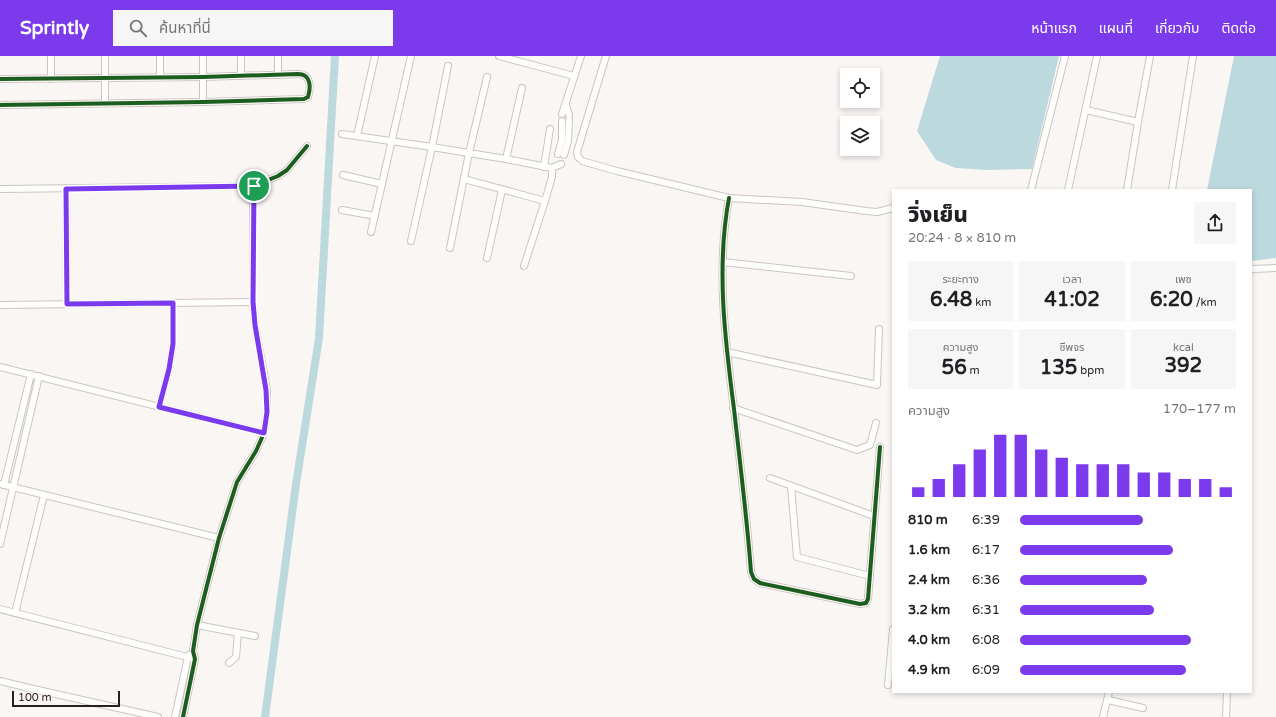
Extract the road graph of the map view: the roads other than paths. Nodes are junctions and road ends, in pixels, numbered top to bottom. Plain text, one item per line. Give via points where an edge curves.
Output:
1 (52, 56) edge
2 (105, 56) edge
3 (160, 56) edge
4 (203, 56) edge
5 (241, 56) edge
6 (278, 56) edge
7 (375, 56) edge
8 (411, 56) edge
9 (499, 56) edge
10 (580, 56) edge
11 (606, 56) edge
12 (1065, 56) edge
13 (1097, 56) edge
14 (1150, 56) edge
15 (1193, 56) edge
16 (448, 66) dead end
17 (278, 75) junction
18 (241, 76) junction
19 (574, 76) junction
20 (160, 77) junction
21 (203, 77) junction
22 (487, 77) dead end
23 (105, 78) junction
24 (0, 79) edge
25 (51, 79) junction
26 (522, 88) dead end
27 (203, 102) junction
28 (105, 103) junction
29 (0, 105) edge
30 (1086, 110) junction
31 (1138, 122) junction
32 (550, 129) dead end
33 (342, 134) dead end
34 (358, 136) junction
35 (565, 140) junction
36 (392, 141) junction
37 (580, 141) junction
38 (307, 146) dead end
39 (432, 147) junction
40 (470, 153) junction
41 (506, 159) junction
42 (558, 161) junction
43 (544, 167) junction
44 (343, 175) dead end
45 (464, 180) junction
46 (382, 184) junction
47 (254, 186) junction
48 (0, 189) edge
49 (66, 189) junction
50 (1031, 189) edge
51 (1068, 189) edge
52 (1127, 189) edge
53 (1171, 189) edge
54 (502, 190) junction
55 (729, 198) junction
56 (545, 201) junction
57 (892, 208) edge
58 (342, 210) dead end
59 (375, 216) junction
60 (371, 232) dead end
61 (411, 241) dead end
62 (450, 248) dead end
63 (487, 258) dead end
64 (723, 262) junction
65 (524, 266) dead end
66 (1252, 268) edge
67 (1276, 268) edge
68 (851, 276) dead end
69 (253, 302) junction
70 (173, 303) junction
71 (67, 304) junction
72 (0, 305) edge
73 (879, 329) dead end
74 (727, 352) junction
75 (0, 367) edge
76 (31, 374) junction
77 (39, 376) junction
78 (159, 407) junction
79 (733, 408) junction
80 (876, 423) dead end
81 (264, 433) junction
82 (880, 447) dead end
83 (770, 478) dead end
84 (2, 484) edge
85 (791, 486) junction
86 (14, 487) junction
87 (44, 495) junction
88 (874, 516) junction
89 (219, 538) junction
90 (0, 544) edge
91 (870, 576) junction
92 (0, 609) edge
93 (15, 613) junction
94 (198, 625) junction
95 (238, 633) junction
96 (255, 636) dead end
97 (892, 640) edge
98 (193, 651) junction
99 (188, 657) junction
100 (195, 659) junction
101 (229, 664) dead end
102 (0, 681) edge
103 (888, 686) dead end
104 (1109, 693) edge
105 (1227, 693) edge
106 (1108, 700) junction
107 (1143, 708) dead end
108 (158, 717) edge
109 (176, 717) edge
110 (183, 717) edge
111 (1103, 717) edge
112 (1226, 717) edge

1 - 25 street
2 - 23 street
3 - 20 street
4 - 21 street
5 - 18 street
6 - 17 street
7 - 34 street
8 - 36 street
9 - 19 street
10 - 19 street
11 - 37 street
12 - 50 street
13 - 30 street
14 - 31 street
15 - 53 street
16 - 39 street
17 - 18 street
17 - 27 street via 306,76 310,83 308,97
18 - 21 street
19 - 35 street via 566,104
20 - 21 street
20 - 23 street
21 - 27 street
22 - 40 street
23 - 25 street
23 - 28 street
24 - 25 street
26 - 41 street
27 - 28 street
28 - 29 street
30 - 31 street
30 - 51 street
31 - 52 street
32 - 43 street
33 - 34 street
34 - 36 street
35 - 37 street
35 - 42 street
36 - 39 street
36 - 46 street
37 - 55 street via 577,152 582,161
38 - 47 street via 288,170
39 - 40 street
39 - 61 street
40 - 41 street
40 - 45 street
41 - 43 street
42 - 43 street
42 - 56 street
44 - 46 street
45 - 54 street
45 - 62 street
46 - 59 street
47 - 49 street
47 - 69 street
48 - 49 street
49 - 71 street
54 - 56 street
54 - 63 street
55 - 57 street via 802,202 877,212
55 - 64 street
56 - 65 street
58 - 59 street
59 - 60 street
64 - 68 street
64 - 74 street
66 - 67 street
69 - 70 street
69 - 81 street via 266,390 267,412
70 - 71 street
70 - 78 street via 173,344
71 - 72 street
73 - 74 street via 877,386
74 - 79 street
75 - 76 street
76 - 77 street
76 - 84 street
77 - 78 street
77 - 86 street
78 - 81 street
79 - 80 street via 858,450 870,445
79 - 91 street via 747,516 751,572 754,580 760,584 863,604 868,599
81 - 89 street via 237,482
82 - 88 street
83 - 85 street
84 - 86 street
85 - 88 street
85 - 91 street via 797,557
86 - 87 street
86 - 90 street
87 - 89 street
87 - 93 street
88 - 91 street
89 - 94 street
92 - 93 street
93 - 99 street
94 - 95 street
94 - 98 street
95 - 96 street
95 - 101 street via 236,657
97 - 103 street
98 - 99 street
98 - 100 street
99 - 100 street
99 - 109 street
100 - 110 street
102 - 108 street
104 - 106 street
105 - 112 street
106 - 107 street
106 - 111 street

